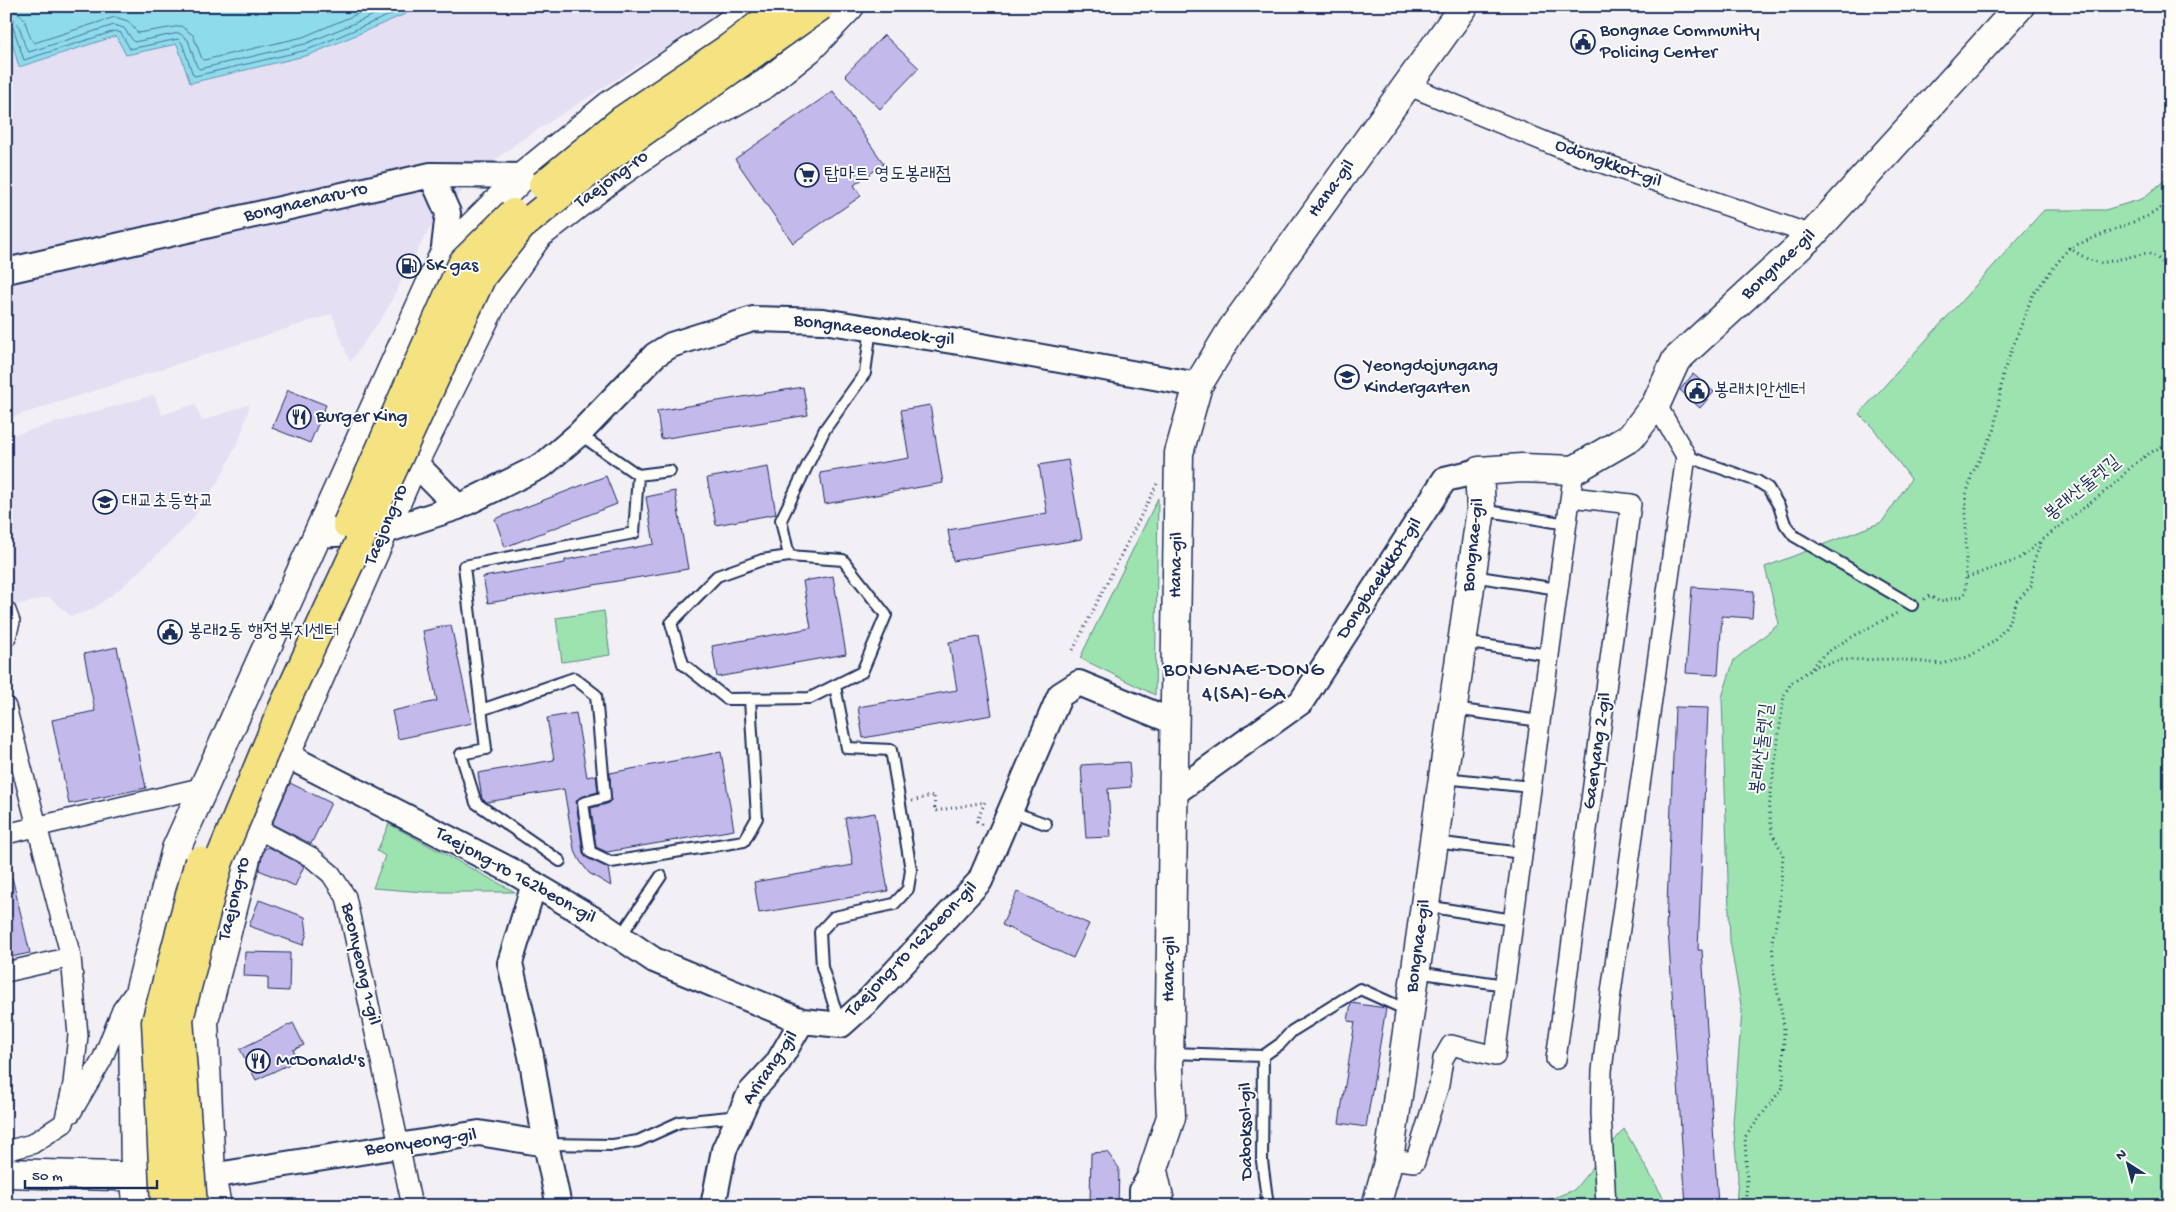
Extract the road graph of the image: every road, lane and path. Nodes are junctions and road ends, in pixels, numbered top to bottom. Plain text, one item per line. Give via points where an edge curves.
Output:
1 (752, 6) edge
2 (784, 6) edge
3 (821, 6) edge
4 (850, 6) edge
5 (1464, 6) edge
6 (2020, 6) edge
7 (1407, 85) junction
8 (430, 175) junction
9 (523, 176) junction
10 (610, 179) junction
11 (2170, 197) edge
12 (1812, 235) junction
13 (2069, 248) junction
14 (443, 256) junction
15 (2170, 269) edge
16 (6, 272) edge
17 (871, 328) junction
18 (1198, 385) junction
19 (1656, 404) junction
20 (578, 434) junction
21 (2170, 443) edge
22 (1179, 453) junction
23 (1686, 456) junction
24 (414, 462) junction
25 (1574, 470) junction
26 (670, 471) dead end
27 (1479, 471) junction
28 (638, 475) junction
29 (1571, 497) junction
30 (458, 507) junction
31 (1481, 510) junction
32 (1567, 524) junction
33 (385, 532) junction
34 (318, 535) junction
35 (2042, 540) junction
36 (789, 556) junction
37 (1471, 576) junction
38 (1967, 577) junction
39 (1558, 589) junction
40 (1912, 605) junction
41 (6, 611) edge
42 (6, 637) edge
43 (1462, 642) junction
44 (1073, 650) dead end
45 (1549, 655) junction
46 (1812, 668) junction
47 (835, 686) junction
48 (750, 699) junction
49 (6, 707) edge
50 (1452, 708) junction
51 (481, 710) junction
52 (1174, 722) junction
53 (1540, 722) junction
54 (286, 755) junction
55 (1443, 778) junction
56 (204, 787) junction
57 (1532, 787) junction
58 (1173, 794) junction
59 (900, 805) junction
60 (1010, 811) junction
61 (1046, 824) dead end
62 (38, 826) junction
63 (986, 826) dead end
64 (254, 828) junction
65 (6, 834) edge
66 (1434, 842) junction
67 (1522, 854) junction
68 (560, 861) dead end
69 (660, 876) dead end
70 (534, 884) junction
71 (1425, 906) junction
72 (1513, 920) junction
73 (620, 937) junction
74 (71, 957) junction
75 (6, 972) edge
76 (1415, 972) junction
77 (142, 980) junction
78 (1505, 985) junction
79 (1410, 1011) junction
80 (802, 1021) junction
81 (841, 1024) junction
82 (205, 1043) junction
83 (133, 1047) junction
84 (1169, 1053) junction
85 (1264, 1056) junction
86 (1556, 1059) dead end
87 (740, 1116) junction
88 (64, 1123) junction
89 (546, 1144) junction
90 (400, 1146) junction
91 (6, 1151) edge
92 (1389, 1159) junction
93 (1153, 1171) junction
94 (6, 1174) edge
95 (211, 1176) junction
96 (135, 1177) junction
97 (138, 1206) edge
98 (165, 1206) edge
99 (193, 1206) edge
100 (217, 1206) edge
101 (412, 1206) edge
102 (559, 1206) edge
103 (713, 1206) edge
104 (1142, 1206) edge
105 (1161, 1206) edge
106 (1268, 1206) edge
107 (1376, 1206) edge
108 (1606, 1206) edge
109 (1745, 1206) edge

1 - 9 main road via 610,106
2 - 98 highway, bridge via 622,120 538,189 463,262 202,853 156,1022
3 - 99 highway, bridge via 574,184 521,227 482,276 281,712 219,861 179,1019
4 - 10 main road, Taejong-ro via 809,49 765,84 665,141
5 - 7 main road, Hana-gil
6 - 12 main road, Bongnae-gil
7 - 12 street, Odongkkot-gil via 1570,152
7 - 18 main road, Hana-gil via 1232,329
8 - 9 street, Bongnaenaru-ro
8 - 14 street via 448,213
8 - 16 street, Bongnaenaru-ro
9 - 10 street, Bongnaenaru-ro
9 - 14 main road
10 - 24 main road, Taejong-ro via 538,236 498,292
11 - 13 path via 2148,216
12 - 19 main road, Bongnae-gil via 1676,360
13 - 15 path via 2089,260 2102,263 2147,253
13 - 38 path via 2033,294 2003,373 1995,429 1968,485
14 - 34 main road
17 - 18 street, Bongnaeeondeok-gil
17 - 20 street, Bongnaeeondeok-gil via 823,321 753,319 671,345 655,355
17 - 36 lane via 865,373 825,429 781,520
18 - 22 main road, Hana-gil
19 - 23 street
19 - 25 main road, Bongnae-gil via 1631,436
20 - 28 lane
20 - 30 street, Bongnaeeondeok-gil via 543,465
21 - 35 path, 봉래산둘렛길 via 2148,454
22 - 44 path via 1151,491
22 - 52 main road, Hana-gil
23 - 40 lane via 1757,481 1768,488 1794,536
23 - 108 street via 1606,1035 1601,1113
24 - 30 street
24 - 33 main road, Taejong-ro
25 - 27 main road, Bongnae-gil via 1522,468
25 - 29 street
26 - 28 lane
27 - 31 main road, Bongnae-gil
27 - 58 street, Dongbaekkkot-gil via 1445,479 1301,702
28 - 51 lane via 634,533 464,566
29 - 32 street
29 - 86 street, Gaeryang 2-gil via 1631,504
30 - 33 street, Bongnaeeondeok-gil
31 - 32 lane
31 - 37 main road, Bongnae-gil
32 - 39 street
33 - 34 street, Bongnaeeondeok-gil
33 - 54 main road, Taejong-ro
34 - 56 main road
35 - 38 path via 2017,560
35 - 46 path, 봉래산둘렛길 via 2034,560 2031,586 2017,601 2007,626 1995,641 1968,658 1941,664 1895,659 1842,660
36 - 47 lane via 843,560 886,615 862,672
36 - 48 lane via 762,560 717,576 671,623 683,664 726,699
37 - 39 lane
37 - 43 main road, Bongnae-gil
38 - 40 path via 1963,596 1940,602 1930,596
39 - 45 street
40 - 46 path via 1830,650
41 - 42 street via 10,622
43 - 45 lane
43 - 50 main road, Bongnae-gil
45 - 53 street
46 - 109 path, 봉래산둘렛길 via 1791,683 1784,695 1769,808 1772,833 1783,854 1779,909 1772,941 1774,974 1784,1026 1783,1087 1745,1137
47 - 48 lane via 810,698
47 - 59 lane via 848,748 891,750
48 - 51 lane via 757,818 744,841 611,862 590,852 583,803 605,797 596,695 574,678
49 - 62 street
50 - 53 lane
50 - 55 main road, Bongnae-gil
51 - 68 lane via 486,749 461,754 476,803
52 - 58 main road, Hana-gil
52 - 60 street, Taejong-ro 162beon-gil via 1079,683 1060,695
53 - 57 street
54 - 64 main road, Taejong-ro
54 - 70 street, Taejong-ro 162beon-gil
55 - 57 lane
55 - 66 main road, Bongnae-gil
56 - 62 street
56 - 77 main road via 176,849
57 - 67 street
58 - 84 main road, Hana-gil
59 - 63 path via 934,795 935,811 984,802 976,821
59 - 81 lane via 911,870 908,889 894,904 834,917 820,932 822,967
60 - 61 lane
60 - 81 street, Taejong-ro 162beon-gil via 980,882 869,1000
62 - 65 street
62 - 74 street
64 - 82 main road, Taejong-ro via 204,1021
64 - 90 street, Beonyeong 1-gil via 312,857 331,874 346,897
66 - 67 lane
66 - 71 main road, Bongnae-gil
67 - 72 street
69 - 73 lane
70 - 73 street, Taejong-ro 162beon-gil
70 - 89 street via 510,963
71 - 72 lane
71 - 76 main road, Bongnae-gil
72 - 78 street
73 - 80 street, Taejong-ro 162beon-gil via 654,960
74 - 75 street
74 - 88 street via 78,1035 73,1084
76 - 78 lane
76 - 79 main road, Bongnae-gil
77 - 83 main road via 133,1016
77 - 88 street via 122,1010 102,1060
78 - 92 street via 1495,1056 1451,1045 1442,1059 1439,1085 1414,1162
79 - 85 lane, Daboksol-gil via 1360,989 1292,1031
79 - 92 main road, Bongnae-gil
80 - 81 street, Taejong-ro 162beon-gil
80 - 87 street, Arirang-gil via 776,1064 750,1093
82 - 83 main road via 195,1054 169,1062 147,1062
82 - 95 main road, Taejong-ro
83 - 96 main road
84 - 85 lane, Daboksol-gil
84 - 93 main road, Hana-gil via 1171,1117
85 - 106 lane, Daboksol-gil via 1262,1161
87 - 89 lane, Arirang-gil via 680,1122 638,1141 612,1145
87 - 103 street, Arirang-gil via 724,1150
88 - 91 street via 32,1144
89 - 90 street, Beonyeong-gil via 479,1132
89 - 102 street
90 - 95 street, Beonyeong-gil
90 - 101 street, Beonyeong 1-gil
92 - 107 main road, Bongnae-gil
93 - 104 street via 1142,1190
93 - 105 main road
94 - 96 main road
95 - 96 main road
95 - 100 main road, Taejong-ro
96 - 97 main road

